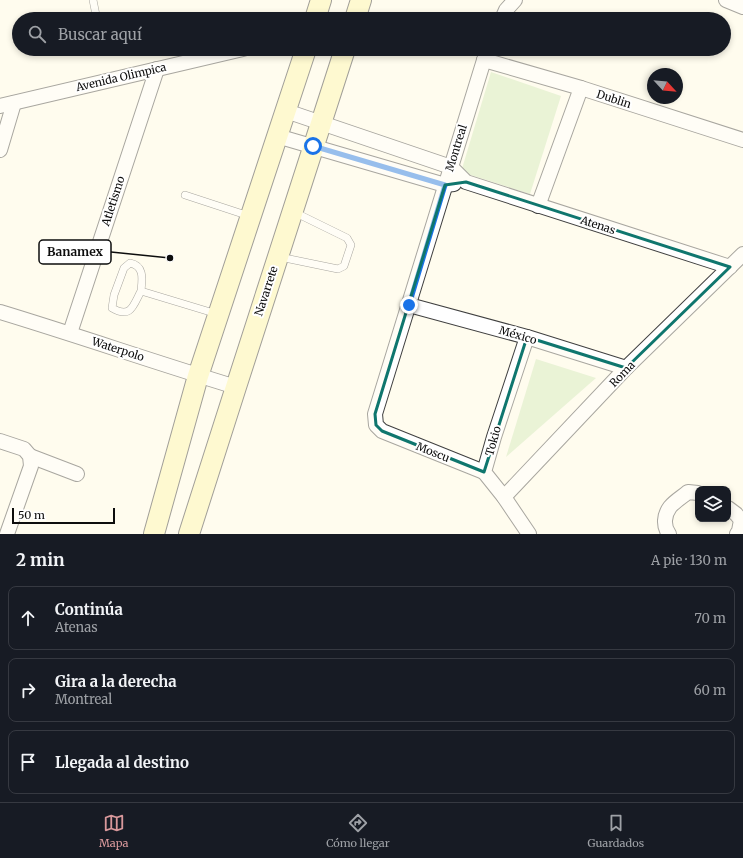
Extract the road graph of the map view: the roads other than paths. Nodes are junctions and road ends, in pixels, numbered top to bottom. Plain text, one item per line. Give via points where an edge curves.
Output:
1 (93, 0) edge
2 (321, 0) edge
3 (361, 0) edge
4 (515, 0) edge
5 (726, 0) edge
6 (743, 7) edge
7 (95, 12) edge
8 (317, 12) edge
9 (357, 12) edge
10 (505, 12) edge
11 (213, 56) edge
12 (304, 56) edge
13 (343, 56) edge
14 (486, 56) edge
15 (489, 56) edge
16 (157, 69) junction
17 (582, 88) junction
18 (14, 103) junction
19 (0, 106) edge
20 (286, 111) junction
21 (321, 123) junction
22 (277, 136) junction
23 (743, 140) edge
24 (313, 146) junction
25 (0, 150) edge
26 (451, 167) junction
27 (466, 182) junction
28 (445, 185) junction
29 (185, 195) dead end
30 (538, 206) junction
31 (292, 211) junction
32 (251, 216) junction
33 (743, 254) edge
34 (278, 256) junction
35 (730, 267) junction
36 (141, 291) junction
37 (409, 305) junction
38 (0, 312) edge
39 (219, 314) junction
40 (70, 333) junction
41 (527, 337) junction
42 (626, 368) junction
43 (198, 376) junction
44 (236, 387) junction
45 (382, 431) joint
46 (0, 441) edge
47 (27, 452) junction
48 (484, 472) junction
49 (77, 474) dead end
50 (695, 493) edge
51 (504, 497) junction
52 (731, 510) edge
53 (5, 529) edge
54 (158, 529) edge
55 (189, 534) edge
56 (529, 534) edge
57 (668, 534) edge
58 (737, 534) edge

1 - 7 lane
2 - 8 main road
3 - 9 main road
4 - 10 street
5 - 6 street
11 - 16 street, Avenida Olimpica
12 - 20 main road
13 - 21 main road, Navarrete
14 - 26 street, Montreal
15 - 17 street, Dublin
16 - 18 street, Avenida Olimpica
16 - 40 street, Atletismo
17 - 23 street, Dublin
17 - 30 street
18 - 19 street, Avenida Olimpica
18 - 25 street
20 - 21 street, Atenas
20 - 22 main road
21 - 24 main road, Navarrete
21 - 26 street, Atenas
22 - 24 street, Atenas
22 - 32 main road
24 - 28 street, Atenas
24 - 31 main road, Navarrete
26 - 27 street, Atenas
26 - 28 street, Montreal
27 - 28 street, Atenas
27 - 30 street, Atenas
28 - 37 street, Montreal
29 - 32 lane
30 - 35 street, Atenas
31 - 34 main road, Navarrete
31 - 34 lane via 347,238 351,244 344,266 338,270
32 - 39 main road
33 - 35 street, Roma
34 - 44 main road, Navarrete
35 - 42 street, Roma
36 - 36 lane via 142,274 136,264 130,263 124,268 112,308 128,312
36 - 39 lane
37 - 41 street, México
37 - 45 street, Montreal via 375,414 376,425
38 - 40 street, Waterpolo
39 - 43 main road
40 - 43 street, Waterpolo
41 - 42 street, México
41 - 48 street, Tokio
42 - 51 street, Roma
43 - 44 street, Waterpolo
43 - 54 main road
44 - 55 main road, Navarrete
45 - 48 street, Moscu
46 - 47 street
47 - 49 street
47 - 53 street via 31,466
48 - 51 street
50 - 57 street via 688,492 670,507 664,519
51 - 56 street
52 - 58 street via 741,520 740,531

